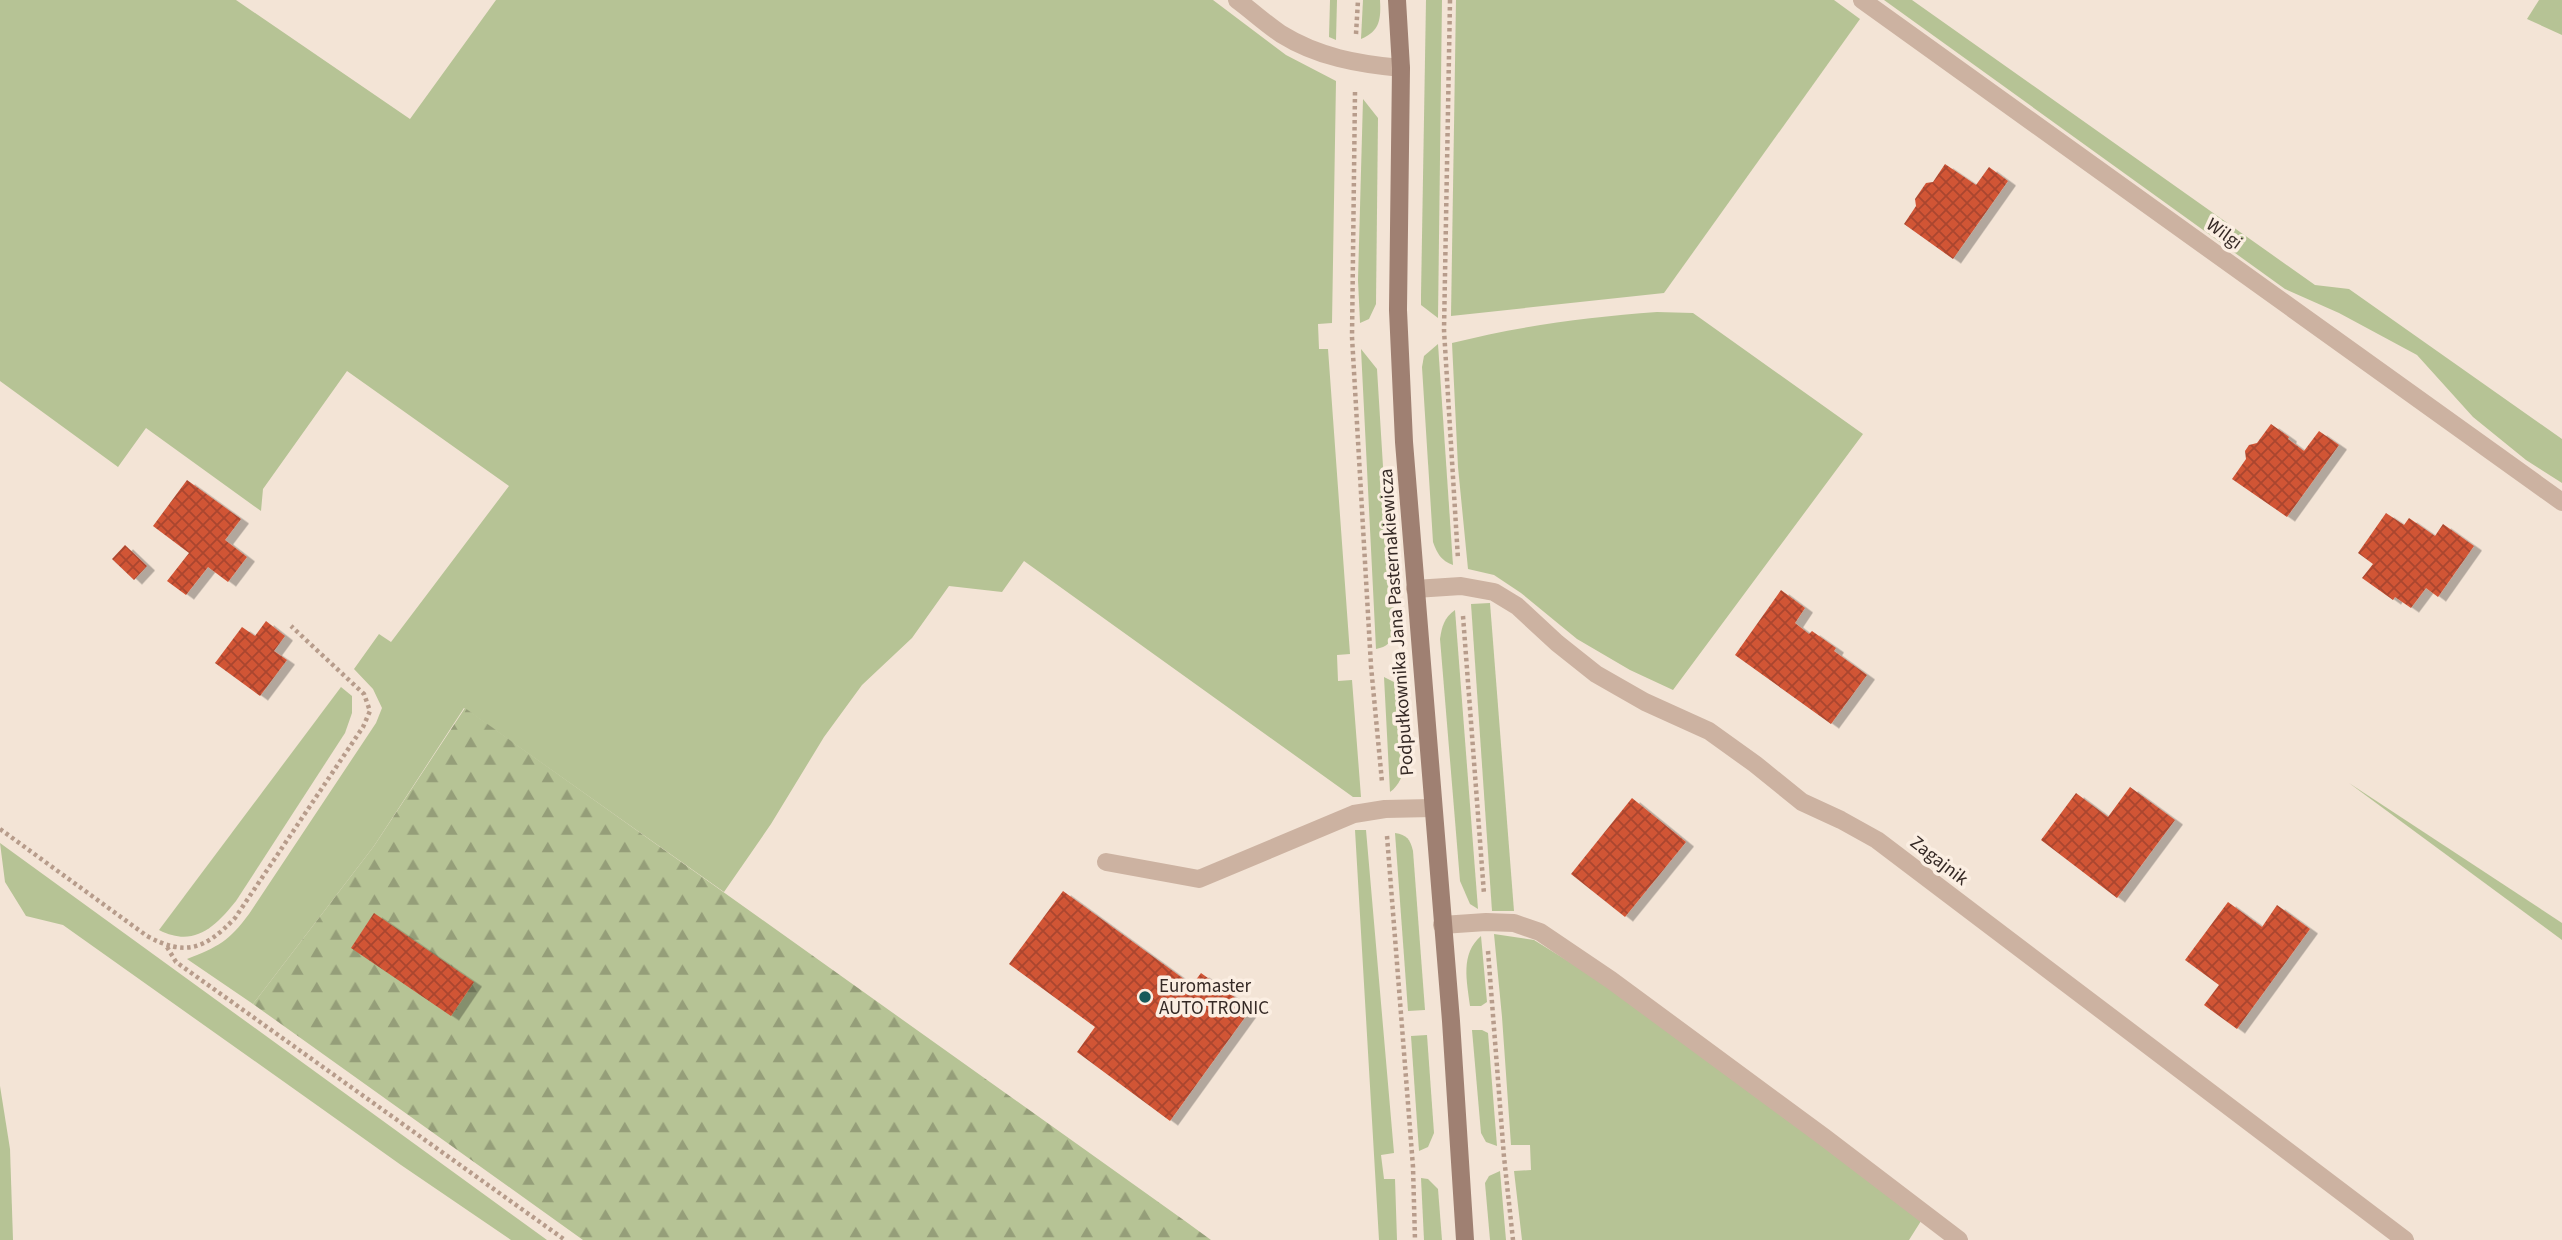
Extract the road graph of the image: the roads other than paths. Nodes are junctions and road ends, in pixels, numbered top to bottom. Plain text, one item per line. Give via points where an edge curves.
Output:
1 (1237, 0) edge
2 (1397, 0) edge
3 (1862, 0) edge
4 (1401, 68) junction
5 (2562, 502) edge
6 (1415, 589) junction
7 (1432, 808) junction
8 (1106, 862) dead end
9 (1442, 925) junction
10 (1465, 1240) edge
11 (1959, 1240) edge
12 (2405, 1240) edge

1 - 4 street via 1281,34 1317,51 1355,64
2 - 4 street, Podpułkownika Jana Pasternakiewicza
3 - 5 street, Wilgi
4 - 6 street, Podpułkownika Jana Pasternakiewicza via 1398,310
6 - 7 street, Podpułkownika Jana Pasternakiewicza
6 - 12 street, Zagajnik via 1461,586 1494,592 1596,674 1709,731 1802,802 1877,840
7 - 8 street via 1354,814 1199,879
7 - 9 street, Podpułkownika Jana Pasternakiewicza
9 - 10 street, Podpułkownika Jana Pasternakiewicza
9 - 11 street via 1514,923 1540,932

